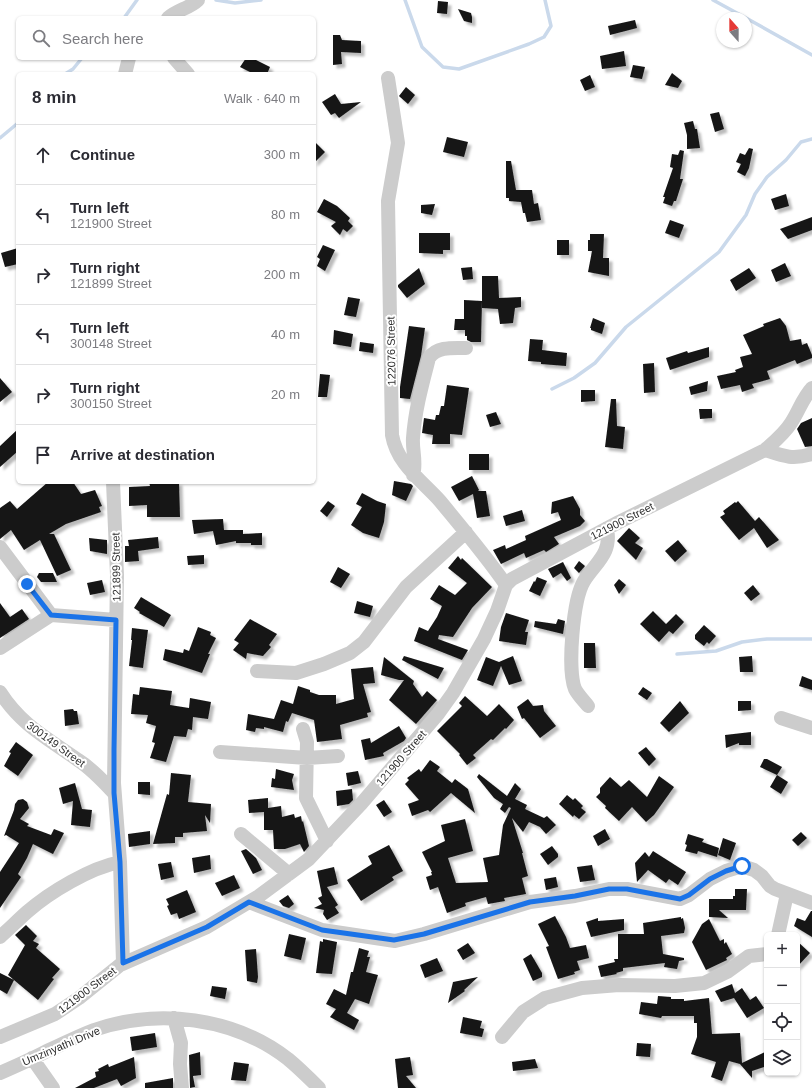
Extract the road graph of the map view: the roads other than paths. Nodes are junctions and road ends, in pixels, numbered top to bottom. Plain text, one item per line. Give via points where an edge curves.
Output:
1 (198, 0) edge
2 (171, 16) edge
3 (128, 60) edge
4 (176, 60) edge
5 (125, 72) edge
6 (186, 72) edge
7 (388, 78) dead end
8 (466, 348) dead end
9 (812, 388) edge
10 (764, 450) junction
11 (812, 454) edge
12 (413, 475) junction
13 (113, 484) edge
14 (607, 528) junction
15 (466, 532) junction
16 (0, 547) edge
17 (506, 586) junction
18 (51, 615) junction
19 (116, 620) junction
20 (0, 648) edge
21 (257, 671) dead end
22 (0, 692) edge
23 (588, 706) dead end
24 (781, 718) dead end
25 (812, 728) edge
26 (303, 729) dead end
27 (220, 752) dead end
28 (338, 756) dead end
29 (306, 758) junction
30 (114, 793) junction
31 (241, 834) dead end
32 (327, 841) junction
33 (120, 862) junction
34 (289, 874) junction
35 (787, 894) junction
36 (249, 902) junction
37 (812, 903) edge
38 (779, 932) edge
39 (0, 937) edge
40 (764, 954) edge
41 (123, 963) junction
42 (174, 1018) junction
43 (0, 1037) edge
44 (502, 1037) dead end
45 (32, 1058) junction
46 (0, 1072) edge
47 (53, 1088) edge
48 (182, 1088) edge
49 (319, 1088) edge

1 - 2 street
3 - 5 street
4 - 6 street
7 - 12 street, 122076 Street via 398,143 388,201 392,435 394,447
8 - 12 street via 447,348 430,358 415,417 412,444 415,467
9 - 10 street, 121900 Street via 801,402 785,432
10 - 11 street via 792,458
10 - 14 street, 121900 Street
12 - 15 street, 122076 Street via 427,487
13 - 19 street, 121899 Street
14 - 17 street, 121900 Street via 516,576
14 - 23 street via 608,547 584,582 570,656 575,690
15 - 17 street, 122076 Street
15 - 21 street via 406,587 364,642 350,653 296,673
16 - 18 street
17 - 32 street, 121900 Street via 484,639 453,693 438,714
18 - 19 street
18 - 20 street
19 - 30 street, 121899 Street
22 - 30 street, 300149 Street via 28,725 84,764
24 - 25 street
26 - 29 street via 307,742
27 - 29 street
28 - 29 street
29 - 32 street via 306,798
30 - 33 street, 121899 Street
31 - 34 street
32 - 34 street, 121900 Street
33 - 39 street via 100,868 50,894
33 - 41 street, 121899 Street
34 - 36 street, 121900 Street
35 - 36 street via 775,889 754,870 742,866 710,879 680,899 627,889 609,889 530,902 424,934 394,940 322,930
35 - 37 street
35 - 38 street
36 - 41 street, 121900 Street via 207,927
40 - 44 street via 749,956 727,972 704,983 582,988 545,998 523,1012
41 - 43 street, 121900 Street via 55,1014
42 - 45 street, Umzinyathi Drive via 147,1019 108,1026 79,1036
42 - 48 street via 181,1043
42 - 49 street, Umzinyathi Drive via 224,1027 249,1036 287,1058
45 - 46 street, Umzinyathi Drive
45 - 47 street

